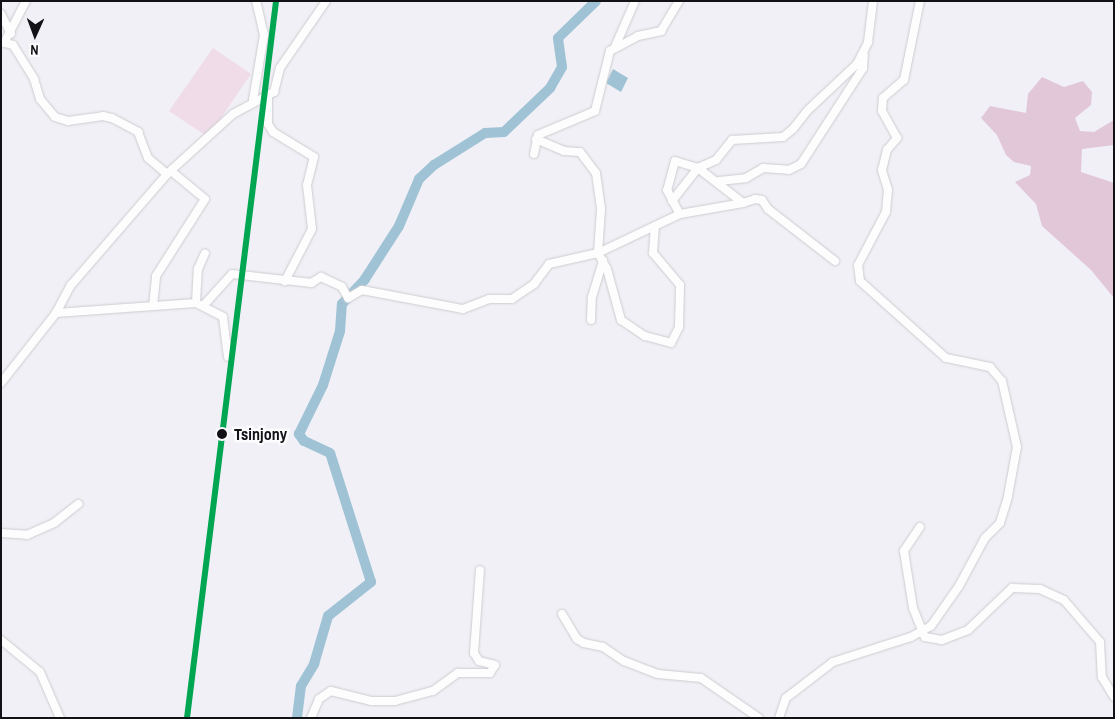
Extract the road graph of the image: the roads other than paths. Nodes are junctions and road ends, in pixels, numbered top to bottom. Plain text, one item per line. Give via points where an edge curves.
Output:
1 (26, 1) edge
2 (256, 1) edge
3 (326, 1) edge
4 (635, 1) edge
5 (679, 1) edge
6 (873, 1) edge
7 (920, 1) edge
8 (1, 14) edge
9 (10, 32) junction
10 (2, 42) edge
11 (13, 45) junction
12 (615, 47) junction
13 (864, 52) junction
14 (268, 98) junction
15 (253, 100) junction
16 (536, 138) junction
17 (534, 154) dead end
18 (698, 168) junction
19 (169, 172) junction
20 (717, 181) junction
21 (672, 201) junction
22 (743, 203) junction
23 (680, 214) junction
24 (655, 226) junction
25 (205, 253) dead end
26 (598, 253) junction
27 (603, 261) junction
28 (834, 261) dead end
29 (285, 281) junction
30 (199, 305) junction
31 (153, 306) junction
32 (56, 314) junction
33 (591, 320) dead end
34 (228, 356) dead end
35 (1, 383) edge
36 (78, 504) dead end
37 (920, 527) dead end
38 (1, 533) edge
39 (480, 570) dead end
40 (562, 614) dead end
41 (920, 633) junction
42 (1, 640) edge
43 (1114, 697) edge
44 (60, 718) edge
45 (311, 718) edge
46 (759, 718) edge
47 (779, 718) edge

1 - 9 street
2 - 15 street via 264,35
3 - 14 street via 280,68 274,92
4 - 12 street
5 - 12 street via 661,31 638,36
6 - 13 street
7 - 41 street via 904,80 883,98 882,112 897,138 887,150 882,170 888,190 886,212 858,266 860,282 946,358 990,367 1002,381 1017,447 1000,524 985,538 941,613
8 - 9 street
9 - 10 street
9 - 11 street
10 - 11 street
11 - 19 street via 34,79 40,99 55,117 61,121 112,118 138,132 148,158
12 - 16 street via 610,51 595,111 548,129
13 - 18 street via 857,64 783,137 732,140 716,160
13 - 20 street via 863,68 801,164 789,170 763,168 736,181
14 - 15 street
14 - 29 street via 268,124 273,132 314,156 307,186 312,229
15 - 19 street
16 - 17 street
16 - 26 street via 564,151 580,152 596,173 601,209
18 - 20 street
18 - 21 street
18 - 21 street via 675,161 667,190
19 - 31 street via 205,199 156,276
19 - 32 street via 71,285
20 - 22 street
21 - 23 street
22 - 23 street
22 - 28 street via 762,200 768,209
23 - 24 street
24 - 26 street
24 - 27 street via 652,253 680,285 679,327 671,343 645,336 621,320
25 - 30 street via 198,268
26 - 27 street
26 - 29 street via 549,264 534,284 512,299 489,299 463,309 363,290 346,297 342,287 321,277 311,283
27 - 33 street via 592,297
29 - 30 street via 232,274
30 - 31 street
30 - 34 street via 223,317
31 - 32 street
32 - 35 street
36 - 38 street via 54,523 27,535
37 - 41 street via 904,551
39 - 45 street via 474,654 479,661 494,665 490,673 458,673 433,691 395,701 371,701 331,691 319,699
40 - 46 street via 577,639 584,643 603,647 624,661 658,674 701,678
41 - 43 street via 942,640 955,637 985,617 1012,588 1040,589 1064,600 1100,642 1102,677
41 - 47 street via 833,662 786,698
42 - 44 street via 40,672

